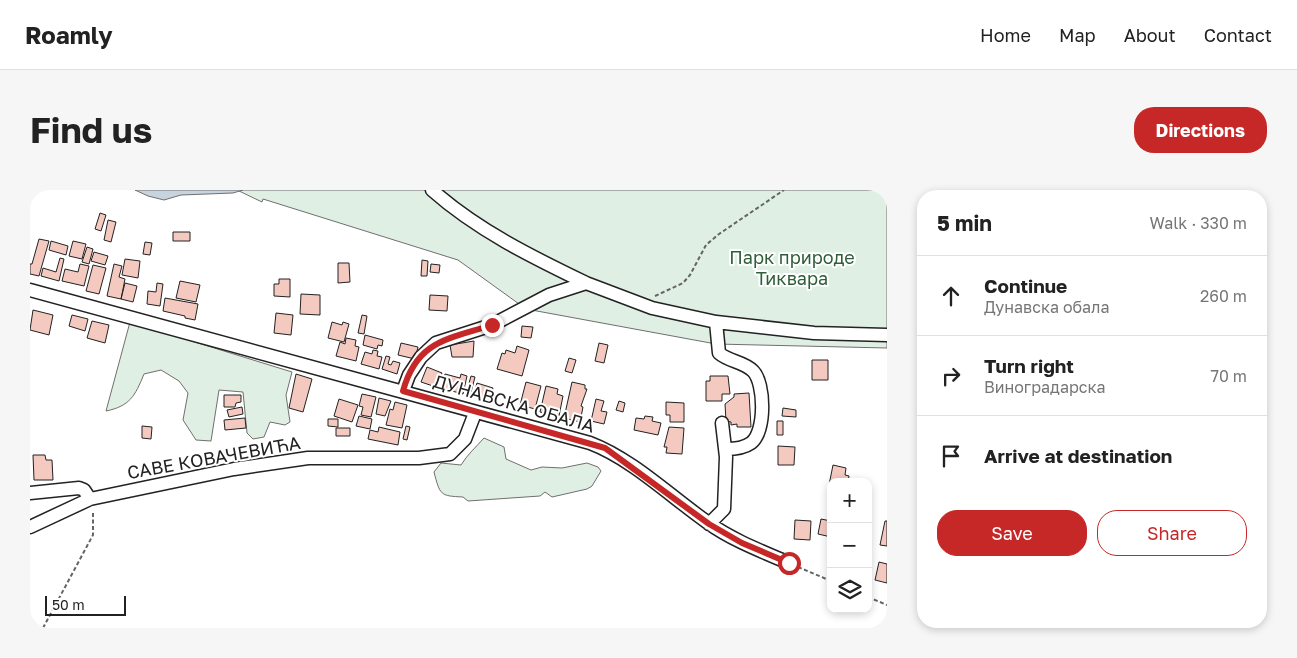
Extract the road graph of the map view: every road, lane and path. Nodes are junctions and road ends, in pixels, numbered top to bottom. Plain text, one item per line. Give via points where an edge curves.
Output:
1 (432, 190) edge
2 (784, 190) edge
3 (586, 283) junction
4 (30, 290) edge
5 (636, 303) junction
6 (716, 322) junction
7 (887, 335) edge
8 (403, 391) junction
9 (475, 413) junction
10 (722, 423) dead end
11 (726, 449) junction
12 (30, 493) edge
13 (90, 499) junction
14 (709, 524) junction
15 (30, 527) edge
16 (789, 563) joint
17 (827, 579) edge
18 (872, 599) edge
19 (887, 605) edge
20 (43, 628) edge

1 - 3 street via 478,225
2 - 5 path via 706,245 683,282
3 - 5 street
3 - 8 street via 549,295 492,325 436,343 421,357
4 - 8 street, ДУНАВСКА ОБАЛА
5 - 6 street
6 - 7 street via 782,331
6 - 11 street via 719,353 725,359 741,363 758,378 762,406 759,433 752,442
8 - 9 street, ДУНАВСКА ОБАЛА
9 - 13 street, САВЕ КОВАЧЕВИЋА via 465,440 450,454 419,458 308,458 234,469
9 - 14 street, ДУНАВСКА ОБАЛА via 605,448
10 - 11 street
11 - 14 street via 724,509
12 - 13 street via 79,488
13 - 15 street, САВЕ КОВАЧЕВИЋА
13 - 20 path via 95,516 94,535
14 - 16 street, ДУНАВСКА ОБАЛА via 742,543
16 - 17 path
18 - 19 path

